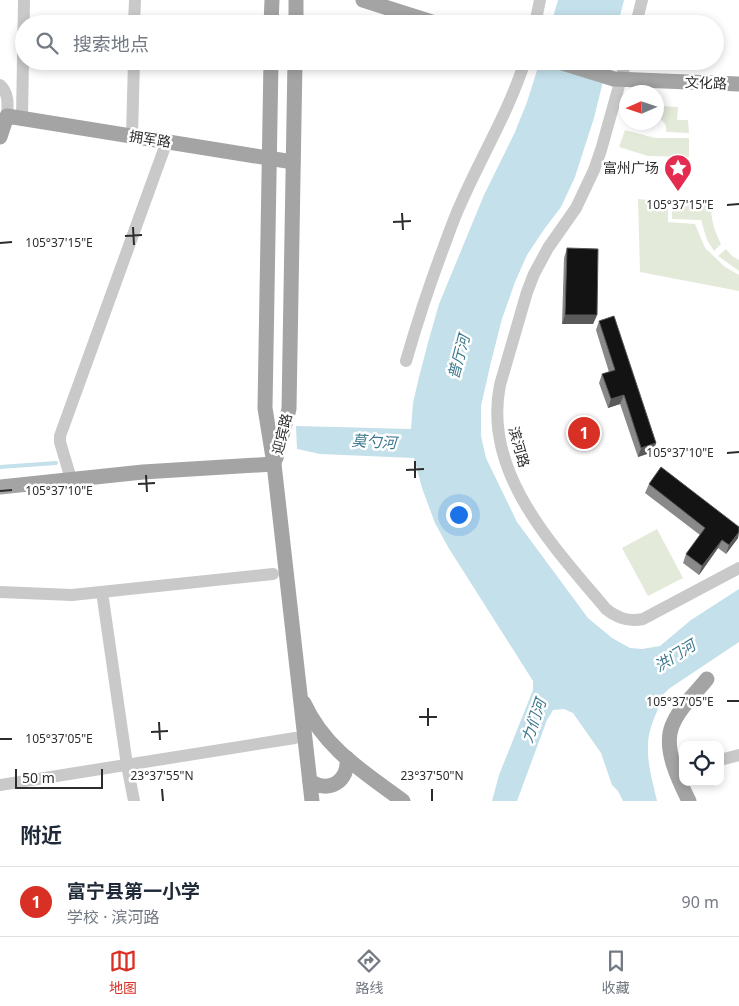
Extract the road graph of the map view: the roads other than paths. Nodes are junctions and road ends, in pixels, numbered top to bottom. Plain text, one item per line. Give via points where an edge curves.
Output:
1 (24, 0) edge
2 (135, 0) edge
3 (272, 0) edge
4 (296, 0) edge
5 (363, 0) edge
6 (540, 0) edge
7 (642, 0) edge
8 (24, 15) edge
9 (134, 15) edge
10 (271, 15) edge
11 (296, 15) edge
12 (410, 15) edge
13 (537, 15) edge
14 (638, 15) edge
15 (23, 70) edge
16 (134, 70) edge
17 (271, 70) edge
18 (295, 70) edge
19 (522, 70) edge
20 (584, 70) edge
21 (624, 70) edge
22 (622, 80) junction
23 (739, 84) edge
24 (0, 85) edge
25 (7, 116) junction
26 (22, 118) junction
27 (132, 136) junction
28 (0, 137) edge
29 (167, 141) junction
30 (269, 158) junction
31 (293, 162) junction
32 (406, 360) dead end
33 (274, 464) junction
34 (71, 479) junction
35 (0, 487) edge
36 (739, 568) edge
37 (273, 574) dead end
38 (0, 592) edge
39 (102, 592) junction
40 (707, 679) dead end
41 (300, 692) junction
42 (295, 738) dead end
43 (329, 742) junction
44 (306, 751) junction
45 (739, 755) edge
46 (347, 758) junction
47 (724, 759) edge
48 (127, 765) junction
49 (679, 768) edge
50 (368, 774) junction
51 (310, 780) junction
52 (339, 782) junction
53 (0, 785) edge
54 (684, 786) edge
55 (134, 801) edge
56 (312, 801) edge
57 (323, 801) edge
58 (403, 801) edge
59 (689, 801) edge

1 - 8 street
2 - 9 street
3 - 10 main road
4 - 11 main road
5 - 12 main road
6 - 13 street
7 - 14 street
15 - 26 street
16 - 27 street
17 - 30 main road, 迎宾路
18 - 31 main road, 迎宾路
19 - 32 street via 506,111 460,205
20 - 22 main road, 文化路
21 - 22 street, 滨河路
22 - 23 main road, 文化路
22 - 36 street, 滨河路 via 586,189 542,256 527,292 497,396 496,420 500,443 511,475 531,514 557,550 615,616 626,620 643,619
24 - 25 street via 8,102
25 - 26 main road, 拥军路
25 - 28 main road
26 - 27 main road, 拥军路
27 - 29 main road, 拥军路
29 - 30 main road, 拥军路
29 - 34 street via 60,436
30 - 31 main road, 拥军路
30 - 33 main road, 迎宾路 via 265,408
31 - 33 main road, 迎宾路 via 289,408
33 - 34 main road
33 - 41 main road
34 - 35 main road
37 - 39 street
38 - 39 street via 72,595
39 - 48 street
40 - 49 main road via 671,728 670,746
41 - 43 main road via 312,719
41 - 44 main road
42 - 48 street
43 - 44 main road via 316,743
43 - 46 main road
44 - 51 main road
45 - 47 street
46 - 50 main road
46 - 52 main road via 346,771
48 - 53 street
48 - 55 street
50 - 52 main road via 345,776
50 - 58 main road
51 - 52 main road via 321,786
51 - 56 main road
52 - 57 main road
54 - 59 main road

